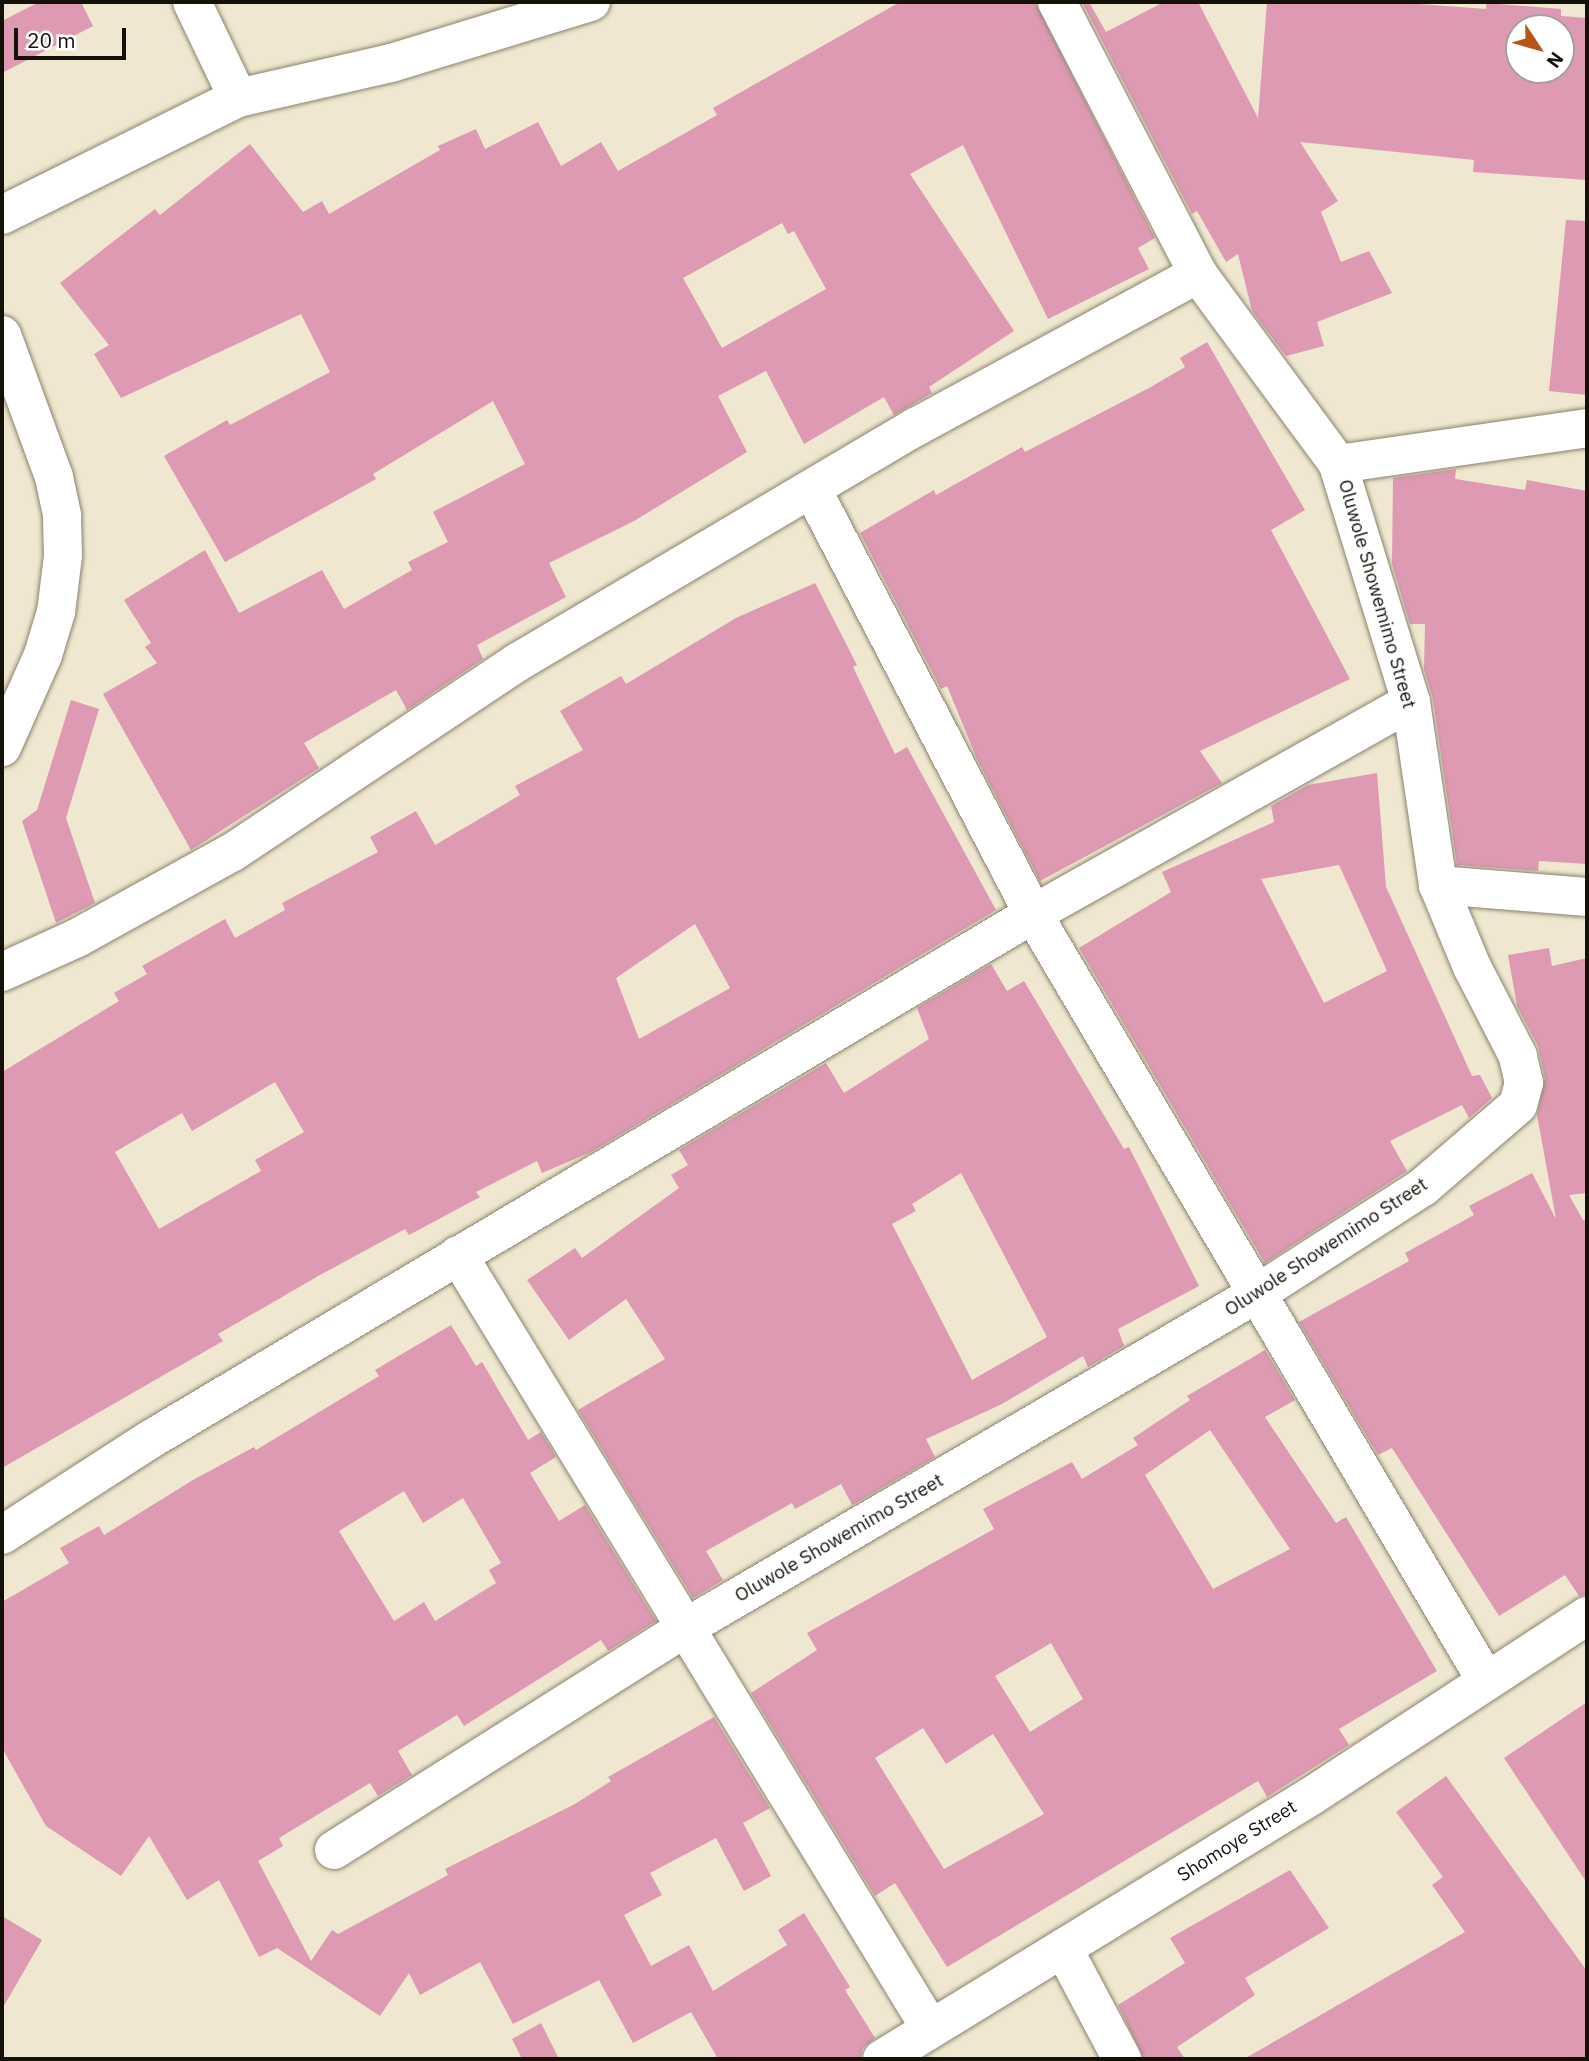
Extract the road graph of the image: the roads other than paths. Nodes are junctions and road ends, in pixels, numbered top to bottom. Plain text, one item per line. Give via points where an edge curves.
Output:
1 (192, 2) edge
2 (591, 2) edge
3 (1057, 2) edge
4 (238, 98) junction
5 (2, 215) edge
6 (1198, 274) junction
7 (2, 335) edge
8 (1587, 428) edge
9 (1338, 464) junction
10 (813, 491) junction
11 (1411, 702) junction
12 (2, 747) edge
13 (1438, 885) junction
14 (1587, 897) edge
15 (1033, 914) junction
16 (2, 972) edge
17 (458, 1255) junction
18 (1258, 1293) junction
19 (2, 1535) edge
20 (1587, 1616) edge
21 (685, 1628) junction
22 (1485, 1679) junction
23 (334, 1850) dead end
24 (1063, 1948) junction
25 (930, 2028) junction
26 (882, 2059) edge
27 (1122, 2059) edge

1 - 4 street
2 - 4 street via 391,63
3 - 6 street, Oluwole Showemimo Street
4 - 5 street
6 - 9 street, Oluwole Showemimo Street
6 - 10 street via 916,427
7 - 12 street via 54,477 62,516 63,556 56,612 43,654
8 - 9 street
9 - 11 street, Oluwole Showemimo Street
10 - 15 street
10 - 16 street via 518,662 233,852 77,938
11 - 13 street, Oluwole Showemimo Street
11 - 15 street
13 - 14 street
13 - 18 street, Oluwole Showemimo Street via 1472,967 1518,1056 1524,1083 1518,1105 1423,1187
15 - 17 street
15 - 18 street
17 - 19 street via 150,1439
17 - 21 street
18 - 21 street, Oluwole Showemimo Street
18 - 22 street
20 - 22 street, Shomoye Street
21 - 23 street, Oluwole Showemimo Street
21 - 25 street
22 - 24 street, Shomoye Street via 1313,1795
24 - 25 street, Shomoye Street
24 - 27 street
25 - 26 street, Shomoye Street

